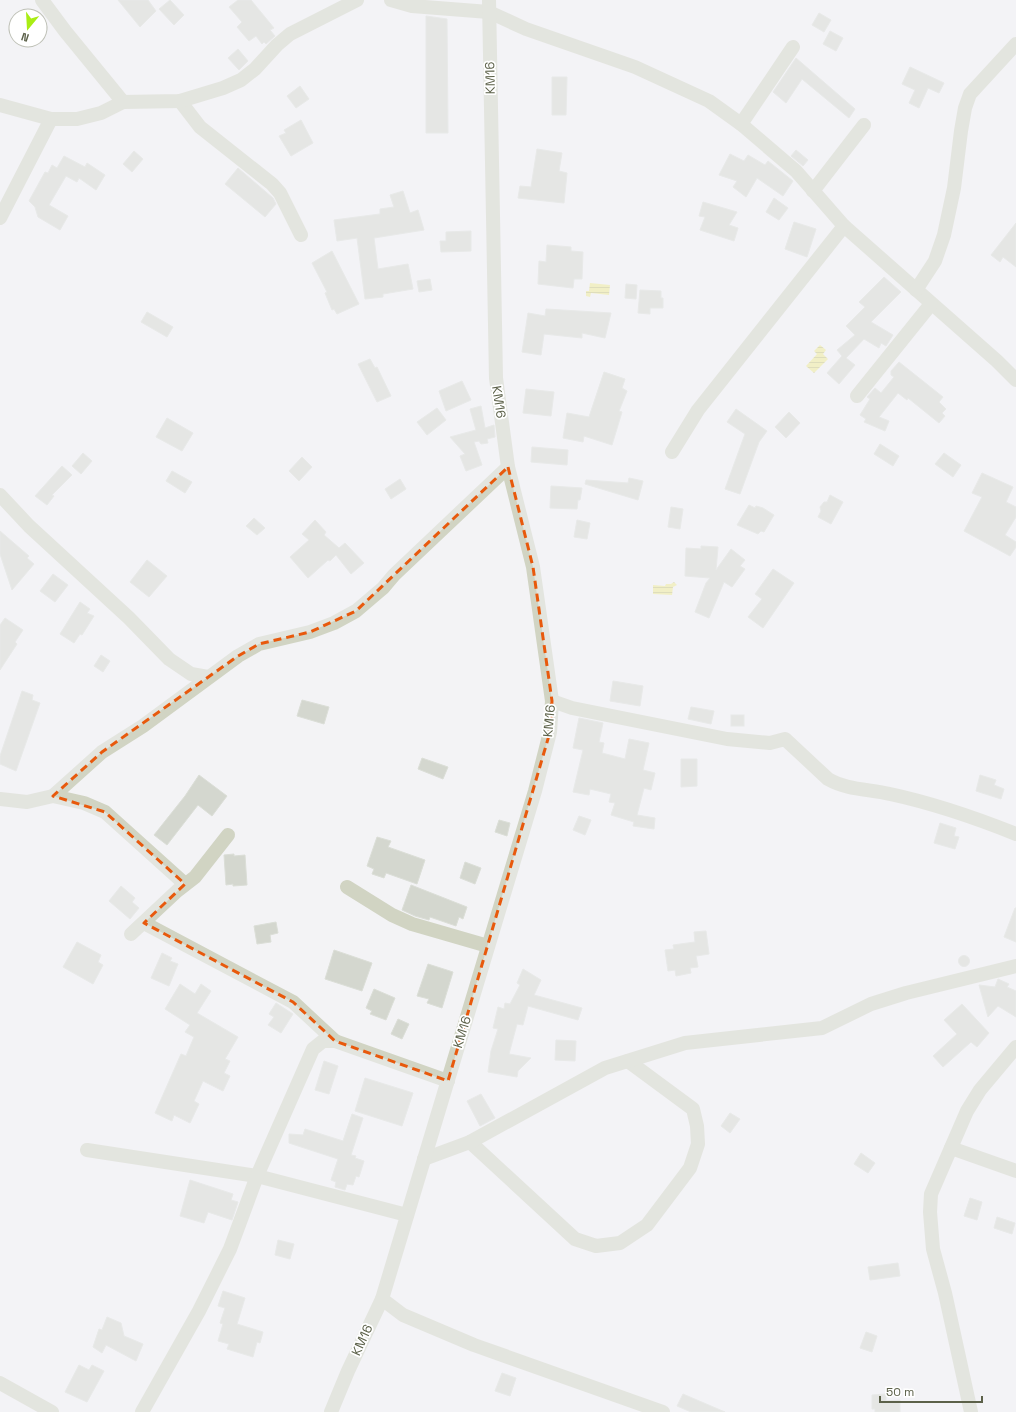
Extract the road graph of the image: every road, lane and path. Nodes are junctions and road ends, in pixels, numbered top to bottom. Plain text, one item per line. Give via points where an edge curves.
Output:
1 (42, 0) edge
2 (357, 0) edge
3 (391, 0) edge
4 (489, 6) edge
5 (1016, 44) edge
6 (792, 46) dead end
7 (180, 101) junction
8 (123, 102) junction
9 (0, 105) edge
10 (51, 119) junction
11 (741, 124) junction
12 (864, 125) dead end
13 (813, 191) junction
14 (0, 218) edge
15 (844, 226) junction
16 (301, 236) dead end
17 (916, 290) junction
18 (931, 304) junction
19 (1016, 380) edge
20 (857, 396) dead end
21 (672, 452) dead end
22 (508, 468) junction
23 (0, 495) edge
24 (208, 677) junction
25 (552, 701) junction
26 (53, 796) junction
27 (0, 799) edge
28 (1016, 834) edge
29 (228, 835) dead end
30 (185, 884) junction
31 (347, 887) dead end
32 (144, 923) junction
33 (131, 934) dead end
34 (488, 946) junction
35 (1016, 966) edge
36 (335, 1040) junction
37 (1016, 1047) edge
38 (628, 1061) junction
39 (448, 1081) junction
40 (470, 1142) junction
41 (951, 1148) junction
42 (87, 1150) dead end
43 (424, 1159) junction
44 (1016, 1171) edge
45 (257, 1176) junction
46 (407, 1215) junction
47 (382, 1298) junction
48 (0, 1383) edge
49 (52, 1412) edge
50 (142, 1412) edge
51 (331, 1412) edge
52 (663, 1412) edge
53 (971, 1412) edge

1 - 8 street
2 - 7 street via 290,34 241,80
3 - 4 street via 412,6
4 - 11 street via 526,29 635,67 708,101
4 - 22 street, KM16 via 496,378
5 - 17 street via 970,94 965,108 954,188 944,235 935,261
6 - 11 street
7 - 8 street
7 - 16 street via 200,127 272,184 280,193
8 - 10 street via 101,113 77,119
9 - 10 street
10 - 14 street
11 - 13 street via 796,171
12 - 13 street
13 - 15 street
15 - 17 street
15 - 21 street via 698,410
17 - 18 street
18 - 19 street
18 - 20 street
22 - 24 street via 356,611 310,632 259,644
22 - 25 street, KM16 via 533,568
23 - 24 street via 29,526 169,659 191,674
24 - 26 street via 143,726 102,752
25 - 28 street via 572,708 720,738 770,743 785,739 828,779 836,783 927,803
25 - 34 street, KM16 via 550,732 544,759
26 - 27 street via 27,802
26 - 30 street via 84,803 105,812
29 - 30 street via 205,866
30 - 32 street
31 - 34 street via 392,915 412,924
32 - 33 street
32 - 36 street via 293,1002
34 - 39 street, KM16
35 - 38 street via 906,992 871,1004 822,1028 685,1043
36 - 39 street
36 - 45 street via 323,1041 314,1049
37 - 41 street via 980,1090 967,1111
38 - 40 street via 605,1068
38 - 40 street via 693,1109 698,1144 690,1168 647,1224 620,1243 596,1246 575,1239
39 - 43 street, KM16
40 - 43 street
41 - 44 street
41 - 53 street via 931,1194 930,1232 938,1271 946,1293
42 - 45 street
43 - 46 street, KM16
45 - 46 street
45 - 50 street via 226,1256 199,1311
46 - 47 street, KM16
47 - 51 street, KM16
47 - 52 street via 403,1315 466,1342
48 - 49 street

